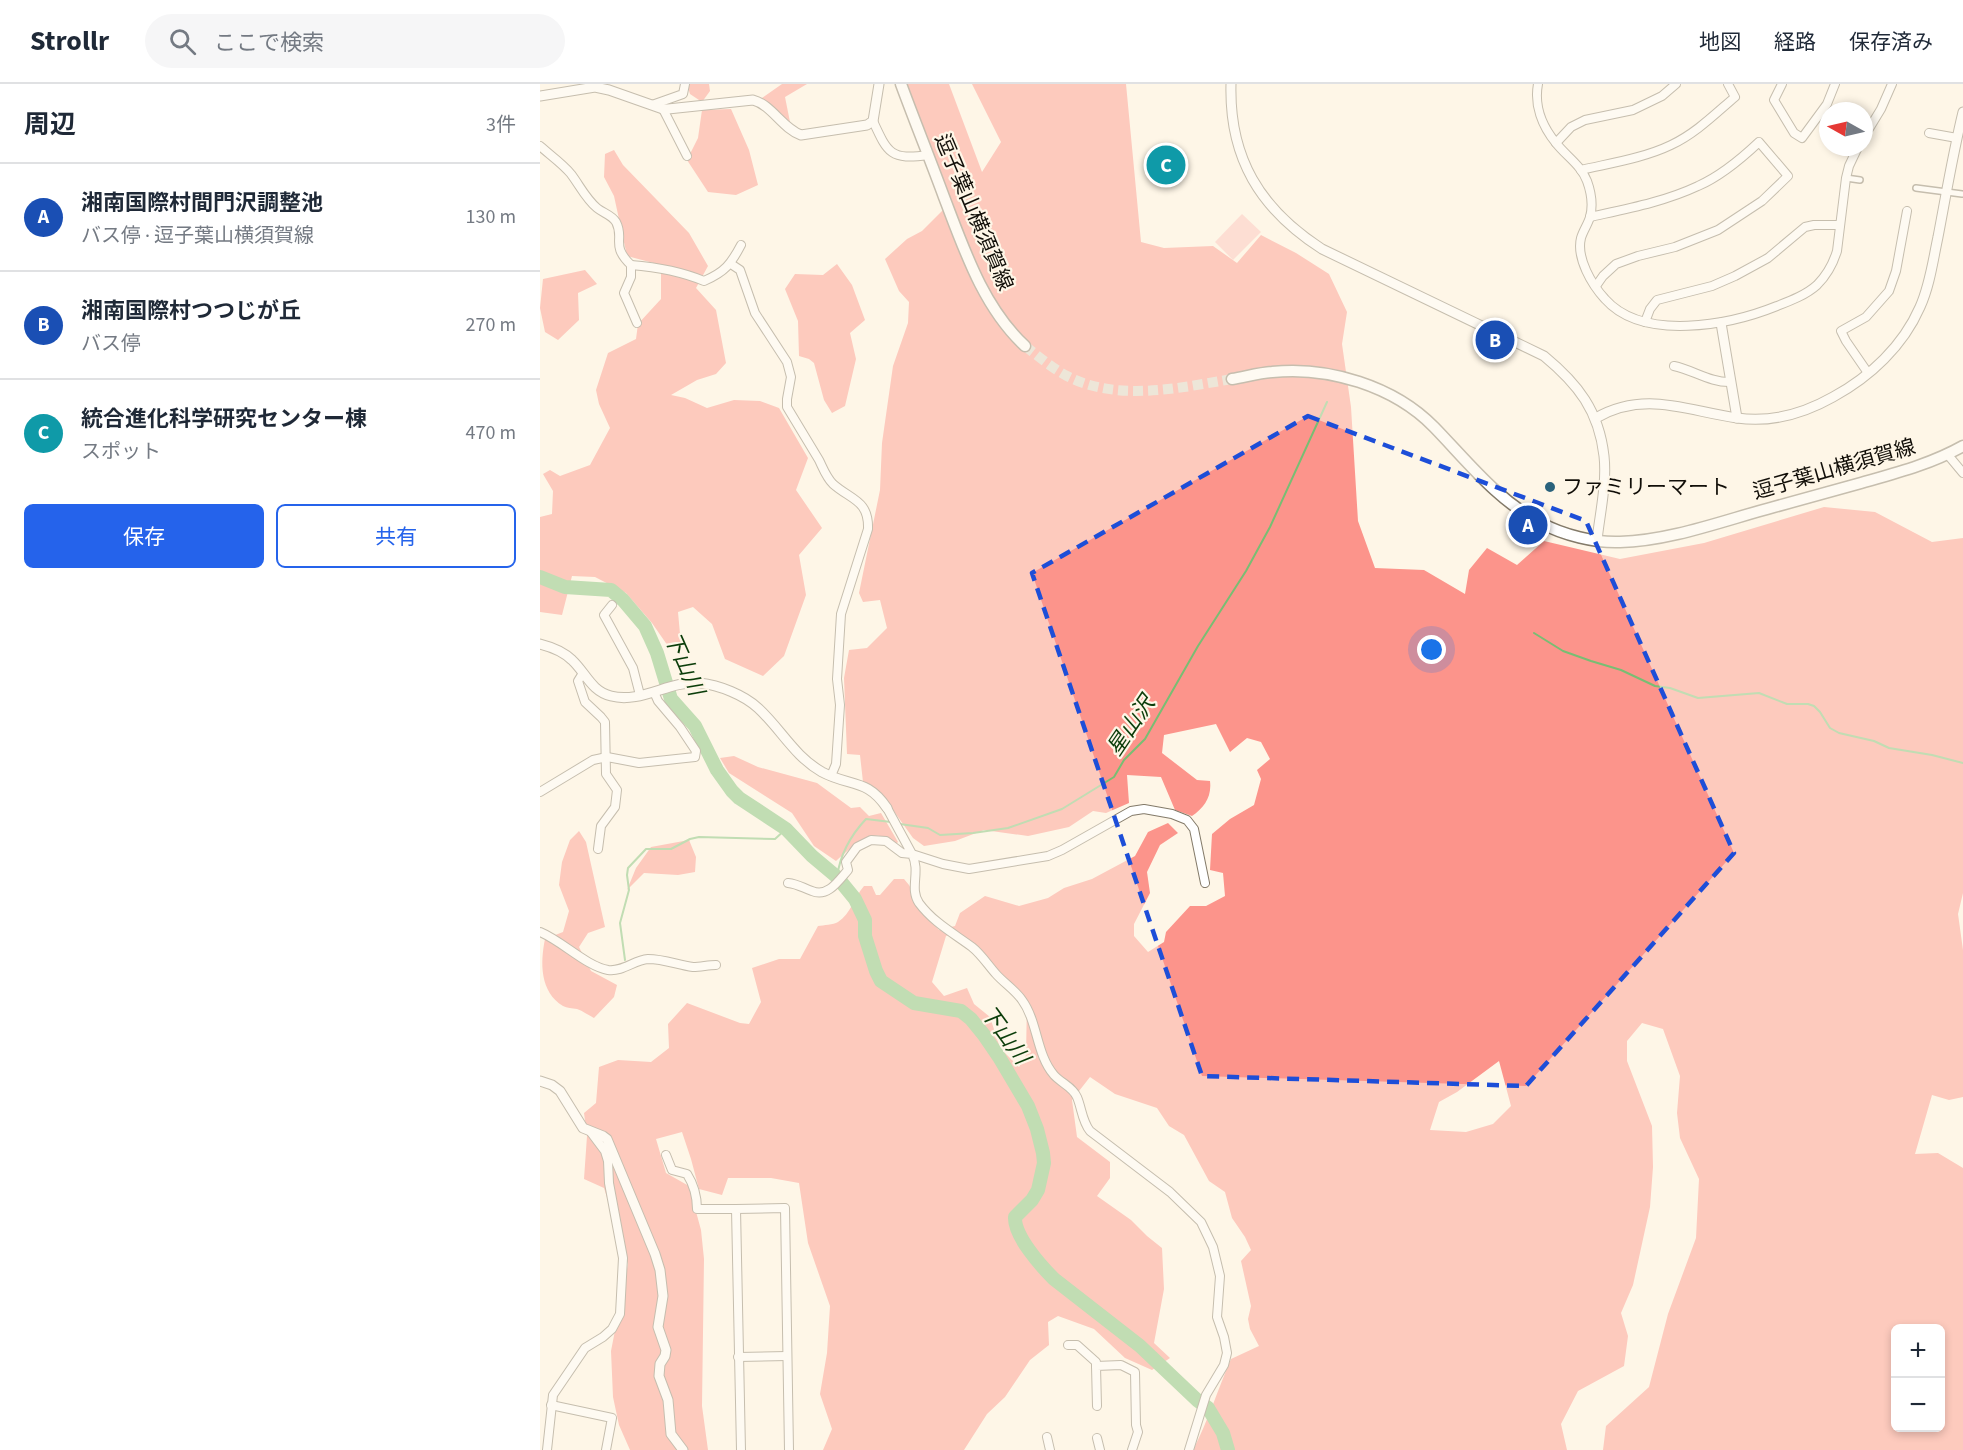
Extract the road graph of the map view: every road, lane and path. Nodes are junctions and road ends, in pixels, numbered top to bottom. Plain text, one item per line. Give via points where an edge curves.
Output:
1 (685, 84) edge
2 (879, 84) edge
3 (901, 84) edge
4 (1231, 84) edge
5 (1538, 84) edge
6 (1676, 84) edge
7 (1728, 84) edge
8 (1782, 84) edge
9 (1835, 84) edge
10 (1892, 84) edge
11 (540, 96) edge
12 (652, 105) junction
13 (663, 109) junction
14 (1963, 112) edge
15 (873, 121) junction
16 (1873, 122) edge
17 (1929, 133) dead end
18 (1957, 138) junction
19 (1556, 143) junction
20 (540, 146) edge
21 (928, 155) junction
22 (687, 156) dead end
23 (1854, 156) edge
24 (1581, 170) junction
25 (1846, 178) junction
26 (1860, 180) dead end
27 (1916, 188) dead end
28 (1946, 192) junction
29 (1962, 195) edge
30 (1907, 211) dead end
31 (1590, 218) junction
32 (1840, 225) junction
33 (741, 245) dead end
34 (731, 264) junction
35 (631, 265) junction
36 (1596, 286) junction
37 (1645, 322) junction
38 (637, 323) dead end
39 (1721, 323) junction
40 (1025, 346) tunnel mouth
41 (1674, 366) dead end
42 (1868, 373) junction
43 (1232, 379) tunnel mouth
44 (1731, 382) junction
45 (1596, 418) junction
46 (1737, 418) junction
47 (1963, 446) edge
48 (1948, 455) junction
49 (1963, 473) edge
50 (1597, 540) junction
51 (612, 605) dead end
52 (540, 644) edge
53 (583, 673) junction
54 (656, 691) junction
55 (640, 695) junction
56 (607, 757) junction
57 (831, 776) junction
58 (540, 792) edge
59 (887, 808) joint
60 (598, 849) dead end
61 (911, 851) junction
62 (788, 883) dead end
63 (1205, 883) dead end
64 (540, 932) edge
65 (716, 965) dead end
66 (540, 1081) edge
67 (590, 1131) junction
68 (666, 1155) dead end
69 (736, 1209) junction
70 (1068, 1345) dead end
71 (787, 1356) junction
72 (738, 1357) junction
73 (1096, 1366) junction
74 (551, 1405) junction
75 (1097, 1406) dead end
76 (1047, 1437) dead end
77 (1097, 1438) dead end
78 (547, 1450) edge
79 (606, 1450) edge
80 (683, 1450) edge
81 (741, 1450) edge
82 (789, 1450) edge
83 (1050, 1450) edge
84 (1100, 1450) edge
85 (1132, 1450) edge
86 (1189, 1450) edge

1 - 12 street via 683,94
2 - 15 street
3 - 21 main road, 逗子葉山横須賀線
4 - 45 street via 1230,109 1242,159 1256,187 1302,236 1544,356 1566,374
5 - 19 street via 1539,112
6 - 19 street via 1662,96 1633,110 1570,127
7 - 24 street via 1735,97 1672,145
8 - 9 street via 1774,100 1794,133 1802,138 1827,104
10 - 16 street
11 - 12 street via 595,87
12 - 13 street
13 - 15 street via 753,100 761,102 801,135
13 - 22 street
14 - 18 street
15 - 21 street via 884,144 894,153 905,158
17 - 18 street
18 - 28 street
19 - 24 street
20 - 35 street via 570,173 597,208 613,218 618,227 619,249
21 - 40 main road, 逗子葉山横須賀線 via 976,277 997,313
23 - 25 street
24 - 31 street via 1590,192
25 - 26 street
25 - 32 street
27 - 28 street
28 - 29 street
28 - 42 street via 1921,307 1898,343
30 - 42 street via 1889,291 1866,317 1841,331
31 - 36 street via 1580,250 1582,262
31 - 36 street via 1665,199 1700,185 1759,142 1788,176 1762,201 1718,230 1616,264
32 - 37 street via 1804,227 1767,258 1735,276 1657,300
32 - 39 street via 1834,262 1815,287 1794,300
33 - 34 street
34 - 35 street via 704,281 660,268
34 - 57 street via 740,270 756,314 787,363 791,377 787,407 825,474 859,502 868,517 868,529 841,614 837,643 840,705 836,764
35 - 38 street via 631,278 624,293
36 - 37 street via 1617,310
37 - 39 street via 1679,326
39 - 44 street
41 - 44 street via 1721,383
42 - 46 street via 1800,413 1780,418
43 - 50 main road, 逗子葉山横須賀線 via 1272,372 1304,372 1370,386 1422,417 1494,491 1517,509 1543,525
44 - 46 street
45 - 46 street via 1636,404 1663,403
45 - 50 street via 1604,456
47 - 48 main road, 逗子葉山横須賀線
48 - 49 street
48 - 50 main road, 逗子葉山横須賀線 via 1895,474 1671,535 1618,542
51 - 55 street via 604,615 633,668
52 - 53 street via 560,650
53 - 55 street via 604,694 621,698
53 - 56 street via 578,681 585,702 604,722
54 - 55 street
54 - 56 street via 658,701 680,727 696,755 639,763
54 - 57 street via 687,682 721,687 750,702 794,751
56 - 58 street via 593,760
56 - 60 street via 606,774 617,790 615,807 601,826
57 - 59 street via 867,787
59 - 61 street
61 - 62 street via 902,853 886,842 871,840 857,847 846,862 848,870 832,888 814,893
61 - 63 street via 969,869 1048,856 1131,811 1143,809 1187,820 1194,829
61 - 86 street via 917,864 916,897 943,928 974,948 1022,999 1047,1063 1054,1075 1077,1095 1086,1126 1170,1192 1201,1222 1208,1235 1220,1276 1217,1317 1227,1353 1206,1395
64 - 65 street via 606,970 646,959 694,967
66 - 67 street via 560,1091 579,1124
67 - 74 street via 608,1161 623,1258 620,1314 612,1329 585,1348 553,1395
67 - 80 street via 603,1136 611,1146 660,1270 663,1296 658,1327 666,1350 659,1376 668,1400 671,1434
68 - 69 street via 672,1170 687,1174 693,1183 697,1209
69 - 71 street via 785,1208
69 - 72 street
70 - 73 street via 1077,1345
71 - 72 street
71 - 82 street
72 - 81 street
73 - 75 street
73 - 85 street via 1121,1365 1135,1372 1138,1432
74 - 78 street
74 - 79 street via 612,1418
76 - 83 street
77 - 84 street

